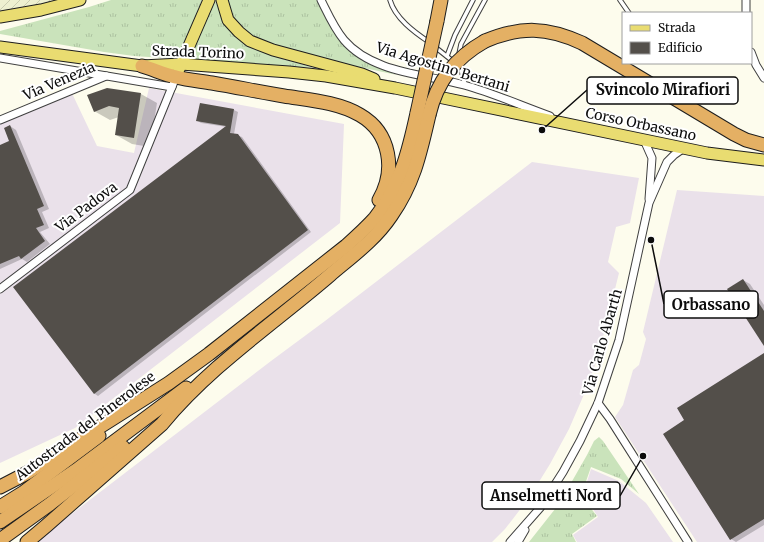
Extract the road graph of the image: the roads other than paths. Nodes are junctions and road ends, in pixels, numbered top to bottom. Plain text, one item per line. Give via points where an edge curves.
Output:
1 (80, 0) edge
2 (209, 0) edge
3 (222, 0) edge
4 (321, 0) edge
5 (390, 0) edge
6 (441, 0) edge
7 (474, 0) edge
8 (485, 0) edge
9 (620, 0) edge
10 (746, 0) edge
11 (627, 12) edge
12 (746, 12) edge
13 (0, 17) edge
14 (0, 47) edge
15 (752, 55) edge
16 (447, 56) junction
17 (0, 58) edge
18 (181, 64) junction
19 (142, 66) junction
20 (460, 66) junction
21 (106, 76) junction
22 (764, 78) edge
23 (174, 82) junction
24 (465, 85) junction
25 (395, 88) junction
26 (423, 114) junction
27 (0, 120) edge
28 (582, 127) junction
29 (644, 140) junction
30 (764, 145) edge
31 (684, 148) junction
32 (764, 160) edge
33 (649, 203) junction
34 (0, 289) edge
35 (252, 320) junction
36 (219, 366) junction
37 (169, 383) junction
38 (598, 403) junction
39 (173, 410) junction
40 (0, 487) edge
41 (0, 507) edge
42 (531, 519) junction
43 (0, 522) edge
44 (0, 540) edge
45 (27, 542) edge
46 (510, 542) edge
47 (518, 542) edge
48 (688, 542) edge

1 - 13 main road
2 - 18 main road
3 - 25 main road via 228,20 250,41 273,50 362,74
4 - 24 street, Via Agostino Bertani via 335,28 345,41 371,60 392,68
5 - 16 lane via 401,19
6 - 26 highway, bridge
7 - 16 lane
8 - 20 lane via 461,44
9 - 11 lane
10 - 12 street
14 - 19 main road, Strada Torino
15 - 22 street
16 - 20 lane
17 - 21 street
18 - 19 main road, Strada Torino
18 - 23 main road
18 - 25 main road, Strada Torino via 326,76
19 - 23 highway
20 - 24 lane
21 - 23 street
21 - 27 street, Via Venezia
23 - 34 street, Via Padova via 130,190
23 - 35 highway via 319,101 352,110 365,117 375,127 387,151 389,172 386,184 370,212 345,237 300,273
24 - 28 street, Via Agostino Bertani
25 - 28 main road, Corso Orbassano
26 - 30 highway, bridge via 446,75 465,54 500,35 532,30 569,37 728,131
26 - 35 highway via 398,181 375,218 346,246
26 - 36 highway via 419,158 412,179 381,230 320,284
28 - 29 main road, Corso Orbassano
29 - 31 main road, Corso Orbassano
29 - 33 street, Via Carlo Abarth via 652,158
31 - 32 main road, Corso Orbassano
31 - 33 street, Via Carlo Abarth via 667,162
33 - 38 street, Via Carlo Abarth via 618,340
35 - 37 highway
36 - 39 highway
36 - 43 highway
37 - 40 highway via 27,473
37 - 41 highway, Autostrada del Pinerolese via 49,474
38 - 42 street, Via Carlo Abarth via 563,472
38 - 48 street
39 - 44 highway
39 - 45 highway via 162,424
42 - 46 street, Via Carlo Abarth
42 - 47 street, Via Carlo Abarth

